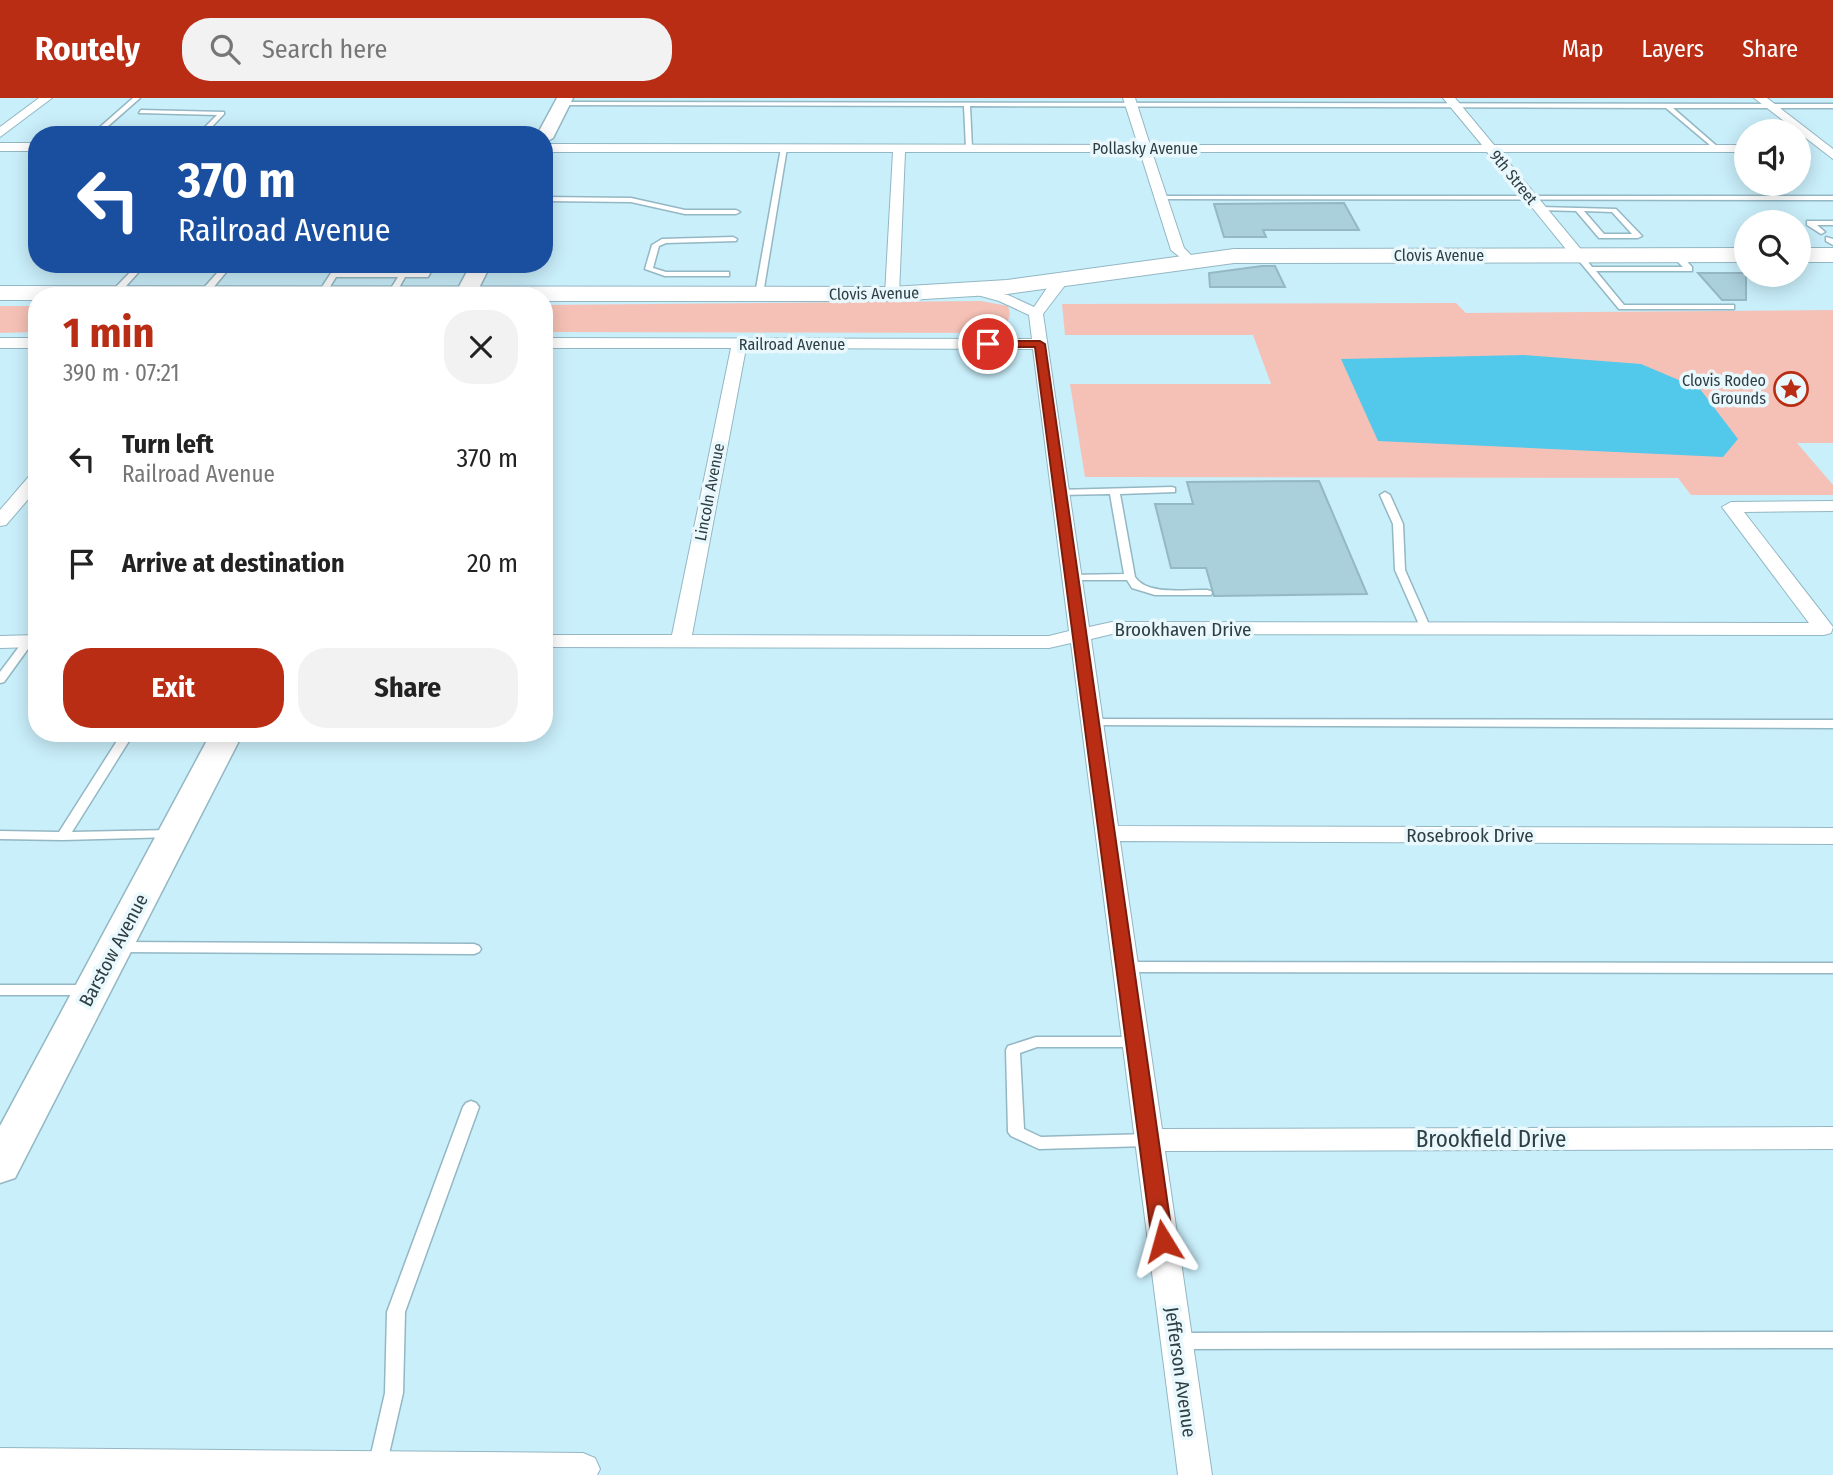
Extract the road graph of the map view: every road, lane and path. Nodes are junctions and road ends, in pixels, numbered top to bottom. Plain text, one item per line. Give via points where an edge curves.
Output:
1 (46, 98) edge
2 (138, 98) edge
3 (564, 101) edge
4 (1130, 102) edge
5 (1452, 102) edge
6 (1765, 102) edge
7 (967, 105) junction
8 (1668, 106) junction
9 (1833, 106) edge
10 (141, 112) dead end
11 (105, 126) edge
12 (209, 126) edge
13 (550, 126) edge
14 (0, 133) edge
15 (0, 147) edge
16 (28, 147) edge
17 (553, 148) edge
18 (785, 148) junction
19 (899, 148) junction
20 (969, 148) junction
21 (1145, 148) junction
22 (1491, 149) junction
23 (1717, 149) junction
24 (1734, 149) edge
25 (1811, 150) edge
26 (1830, 151) edge
27 (1161, 198) junction
28 (1531, 198) junction
29 (1833, 198) edge
30 (553, 199) edge
31 (1540, 209) junction
32 (1578, 209) junction
33 (736, 212) dead end
34 (1833, 223) edge
35 (1821, 232) dead end
36 (733, 239) dead end
37 (1832, 246) edge
38 (1811, 252) edge
39 (1734, 255) edge
40 (1190, 261) junction
41 (1585, 262) junction
42 (134, 273) edge
43 (221, 273) edge
44 (332, 273) edge
45 (426, 273) edge
46 (726, 274) dead end
47 (1062, 281) junction
48 (328, 284) junction
49 (398, 284) junction
50 (121, 287) edge
51 (209, 287) edge
52 (287, 287) edge
53 (416, 287) edge
54 (970, 291) junction
55 (0, 293) edge
56 (28, 293) edge
57 (759, 294) junction
58 (892, 294) junction
59 (553, 295) edge
60 (1731, 307) dead end
61 (1035, 313) junction
62 (0, 342) edge
63 (28, 343) edge
64 (553, 343) edge
65 (739, 344) junction
66 (1040, 344) junction
67 (28, 488) edge
68 (1172, 490) dead end
69 (1060, 492) junction
70 (1115, 493) junction
71 (1385, 495) dead end
72 (1833, 506) edge
73 (0, 521) edge
74 (1130, 577) junction
75 (1071, 578) junction
76 (1207, 593) dead end
77 (1426, 629) junction
78 (1078, 634) junction
79 (553, 641) edge
80 (681, 641) junction
81 (0, 642) edge
82 (28, 642) edge
83 (28, 647) edge
84 (0, 680) edge
85 (1090, 723) junction
86 (1833, 724) edge
87 (122, 742) edge
88 (222, 742) edge
89 (174, 834) junction
90 (1107, 834) junction
91 (0, 835) edge
92 (63, 835) junction
93 (1833, 836) edge
94 (115, 947) junction
95 (474, 949) dead end
96 (1124, 967) junction
97 (1833, 968) edge
98 (0, 990) edge
99 (92, 990) junction
100 (1134, 1042) junction
101 (471, 1107) dead end
102 (1833, 1138) edge
103 (1149, 1140) junction
104 (0, 1166) edge
105 (1833, 1340) edge
106 (1176, 1342) junction
107 (0, 1464) edge
108 (377, 1467) junction
109 (583, 1469) dead end
110 (1195, 1475) edge

1 - 14 street
2 - 11 lane
3 - 7 lane
3 - 13 main road
4 - 5 lane
4 - 7 lane
4 - 21 street
5 - 8 lane
5 - 22 street, 9th Street
6 - 8 lane
6 - 9 lane
6 - 26 street
7 - 20 lane
8 - 23 lane
10 - 12 lane via 222,113
15 - 16 street
17 - 18 street, Pollasky Avenue
18 - 19 street, Pollasky Avenue
18 - 57 lane
19 - 20 street, Pollasky Avenue
19 - 58 street
20 - 21 street, Pollasky Avenue
21 - 22 street, Pollasky Avenue
21 - 27 street
22 - 23 street, Pollasky Avenue
22 - 28 street, 9th Street
23 - 24 street, Pollasky Avenue
25 - 26 street
27 - 28 lane
27 - 40 street via 1178,249
28 - 29 lane
28 - 31 street, 9th Street
30 - 33 lane via 631,200 685,212
31 - 32 lane
31 - 41 street, 9th Street
32 - 32 lane via 1602,236 1638,236 1614,210
34 - 35 lane via 1810,223
36 - 46 lane via 665,241 656,245 649,269 665,274
37 - 38 main road
39 - 41 main road, Clovis Avenue
40 - 41 main road, Clovis Avenue via 1299,254
40 - 47 main road, Clovis Avenue
41 - 60 lane via 1622,307
42 - 50 lane
43 - 51 lane
44 - 48 lane
45 - 49 lane
47 - 54 main road, Clovis Avenue
47 - 61 street via 1049,290 1044,306
48 - 49 main road, Clovis Avenue
48 - 52 main road, Clovis Avenue
49 - 53 main road, Clovis Avenue
54 - 58 main road, Clovis Avenue
54 - 61 street
55 - 56 main road, Clovis Avenue
57 - 58 main road, Clovis Avenue
57 - 59 main road, Clovis Avenue
61 - 66 street, Jefferson Avenue
62 - 63 street
64 - 65 street, Railroad Avenue
65 - 66 street, Railroad Avenue
65 - 80 street, Lincoln Avenue
66 - 69 street, Jefferson Avenue
67 - 73 street
68 - 70 lane
69 - 70 lane
69 - 75 street, Jefferson Avenue
70 - 74 lane
71 - 77 lane via 1398,524 1400,570
72 - 77 street, Brookhaven Drive via 1731,507 1824,629
74 - 75 lane
74 - 76 lane via 1146,591
75 - 78 street, Jefferson Avenue
77 - 78 street, Brookhaven Drive via 1112,628
78 - 80 street, Brookhaven Drive via 1049,642
78 - 85 street, Jefferson Avenue
79 - 80 street, Brookhaven Drive
81 - 82 street
83 - 84 lane
85 - 86 lane
85 - 90 street, Jefferson Avenue
87 - 92 lane
88 - 89 main road, Barstow Avenue
89 - 92 lane
89 - 94 main road, Barstow Avenue
90 - 93 street, Rosebrook Drive
90 - 96 street, Jefferson Avenue
91 - 92 lane
94 - 95 lane
94 - 99 main road, Barstow Avenue
96 - 97 lane
96 - 100 street, Jefferson Avenue
98 - 99 lane
99 - 104 main road, Barstow Avenue
100 - 103 street, Jefferson Avenue
100 - 103 lane via 1035,1042 1013,1050 1016,1132 1039,1143
101 - 108 lane via 396,1312 394,1393
102 - 103 street, Brookfield Drive
103 - 106 street, Jefferson Avenue
105 - 106 lane
106 - 110 street, Jefferson Avenue
107 - 108 street
108 - 109 street

